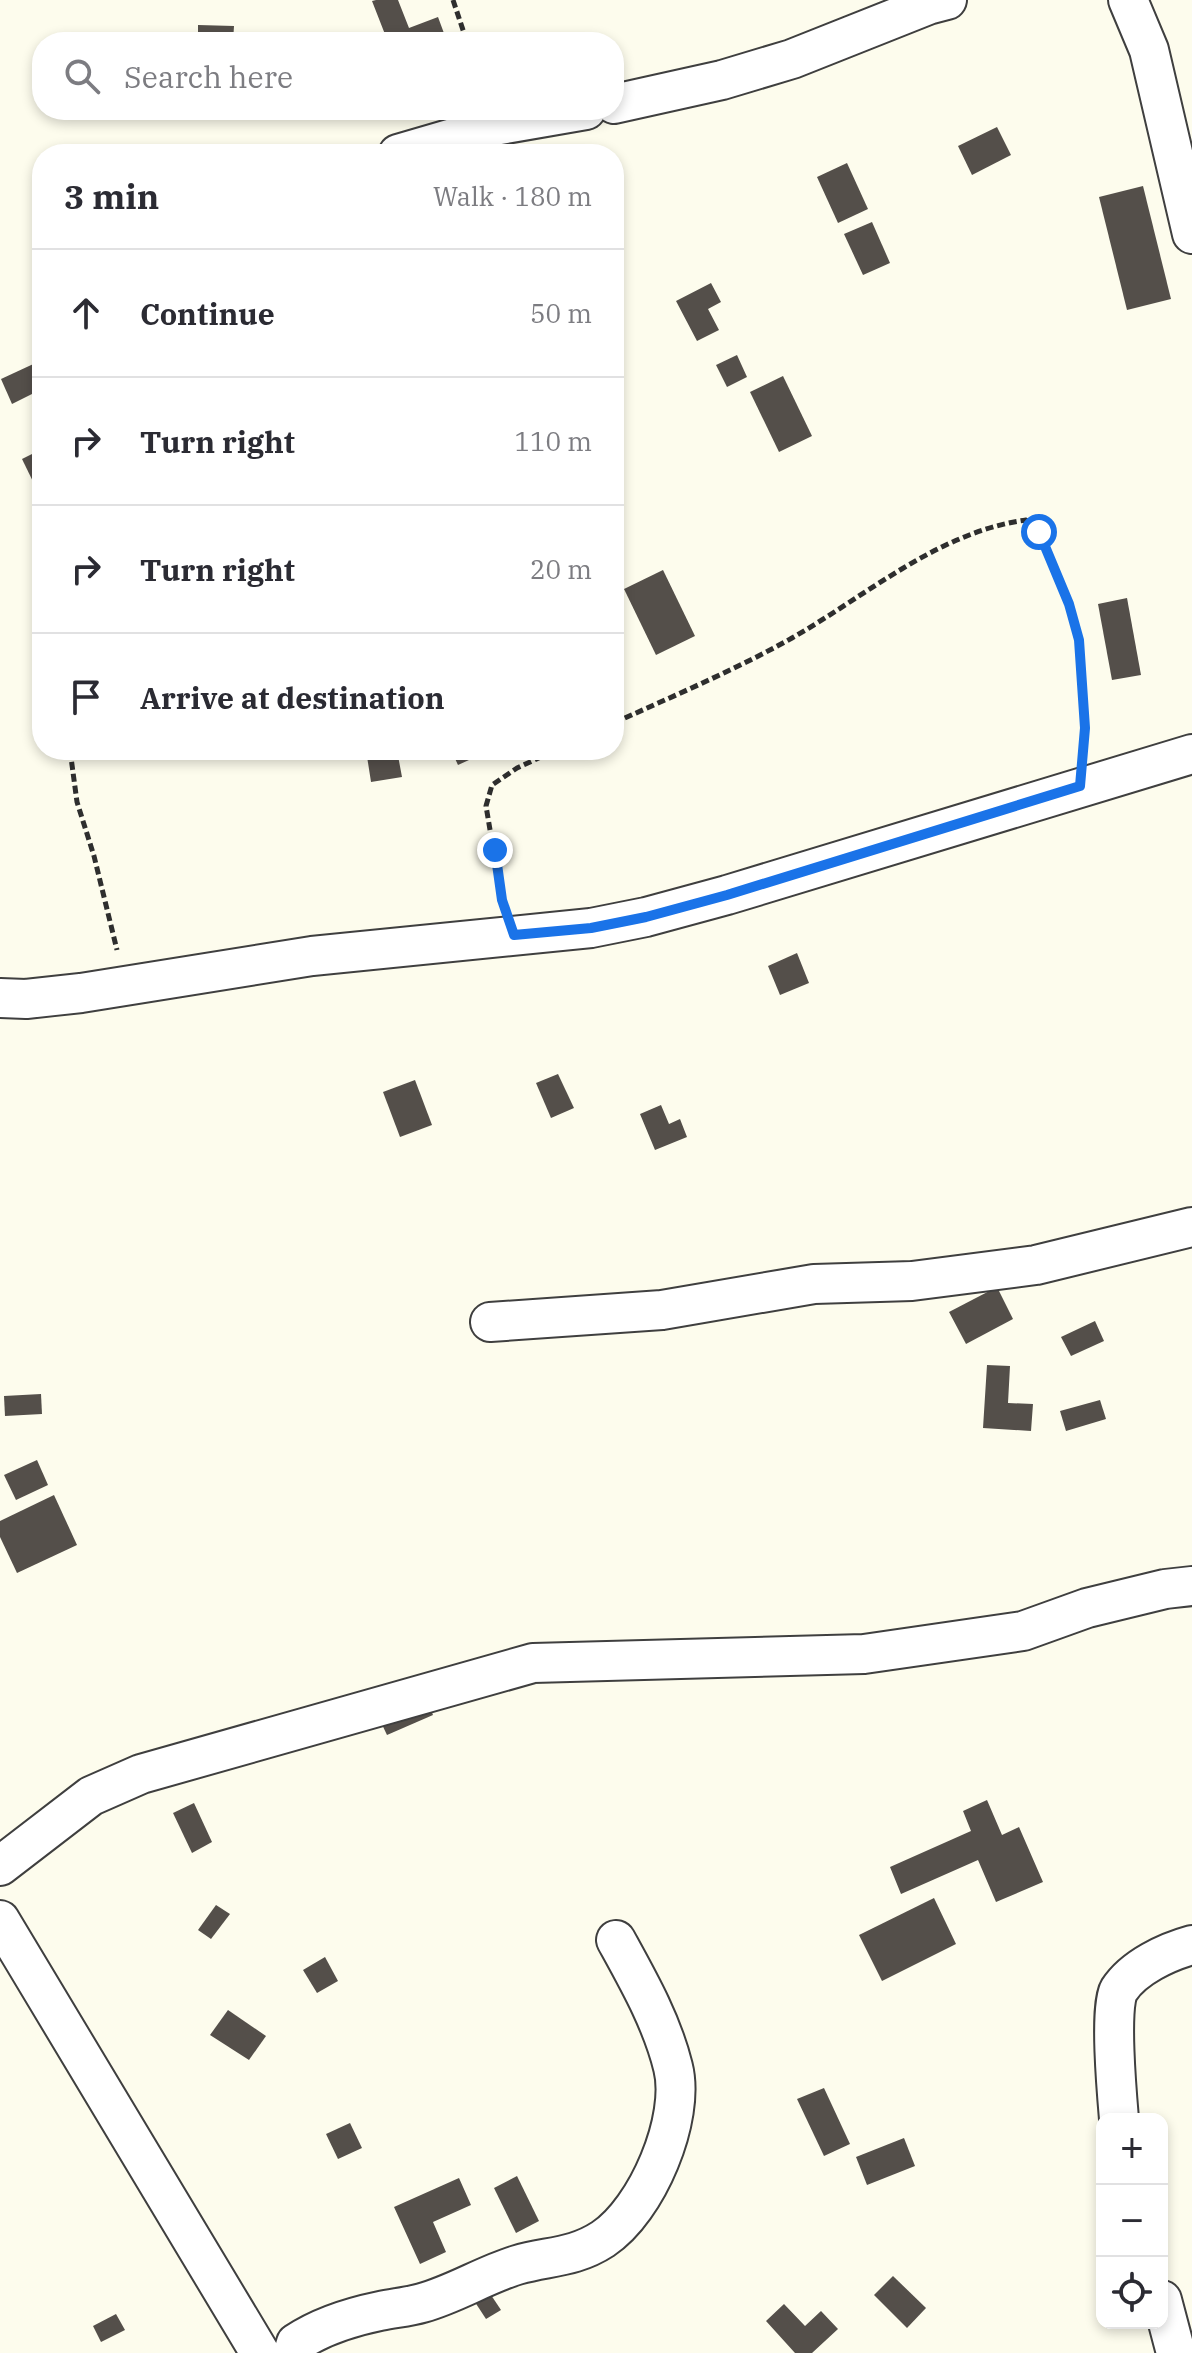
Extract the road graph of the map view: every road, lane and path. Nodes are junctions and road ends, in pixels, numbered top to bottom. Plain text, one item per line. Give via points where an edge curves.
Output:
1 (453, 0) edge
2 (947, 0) edge
3 (1128, 0) edge
4 (464, 32) edge
5 (624, 102) edge
6 (528, 120) edge
7 (432, 144) edge
8 (1192, 234) edge
9 (624, 718) edge
10 (1192, 754) edge
11 (71, 760) edge
12 (534, 760) edge
13 (1080, 786) junction
14 (514, 935) junction
15 (128, 985) junction
16 (0, 998) edge
17 (1192, 1227) edge
18 (490, 1322) dead end
19 (1192, 1586) edge
20 (0, 1866) edge
21 (0, 1920) edge
22 (616, 1940) dead end
23 (1192, 1945) edge
24 (1119, 2113) edge
25 (1168, 2321) edge
26 (1192, 2347) edge
27 (260, 2353) edge
28 (293, 2353) edge
29 (1177, 2353) edge

1 - 4 path
2 - 5 street via 792,59
3 - 8 street via 1149,50
6 - 7 street
9 - 13 path via 790,640 927,554 1026,520 1039,532 1079,640 1085,728
10 - 13 street
11 - 15 path via 77,802
12 - 14 path via 492,785 486,806 502,900
13 - 14 street via 660,913 591,928
14 - 15 street via 312,956
15 - 16 street
17 - 18 street via 1036,1265 912,1281 814,1284 662,1310
19 - 20 street via 1087,1608 1023,1631 864,1654 533,1663 141,1774 91,1796
21 - 27 street
22 - 28 street via 674,2069 674,2108 657,2172 634,2210 604,2238 574,2254 521,2264 421,2304 313,2332 296,2343
23 - 24 street via 1136,1971 1117,1992
25 - 29 street
26 - 29 street

